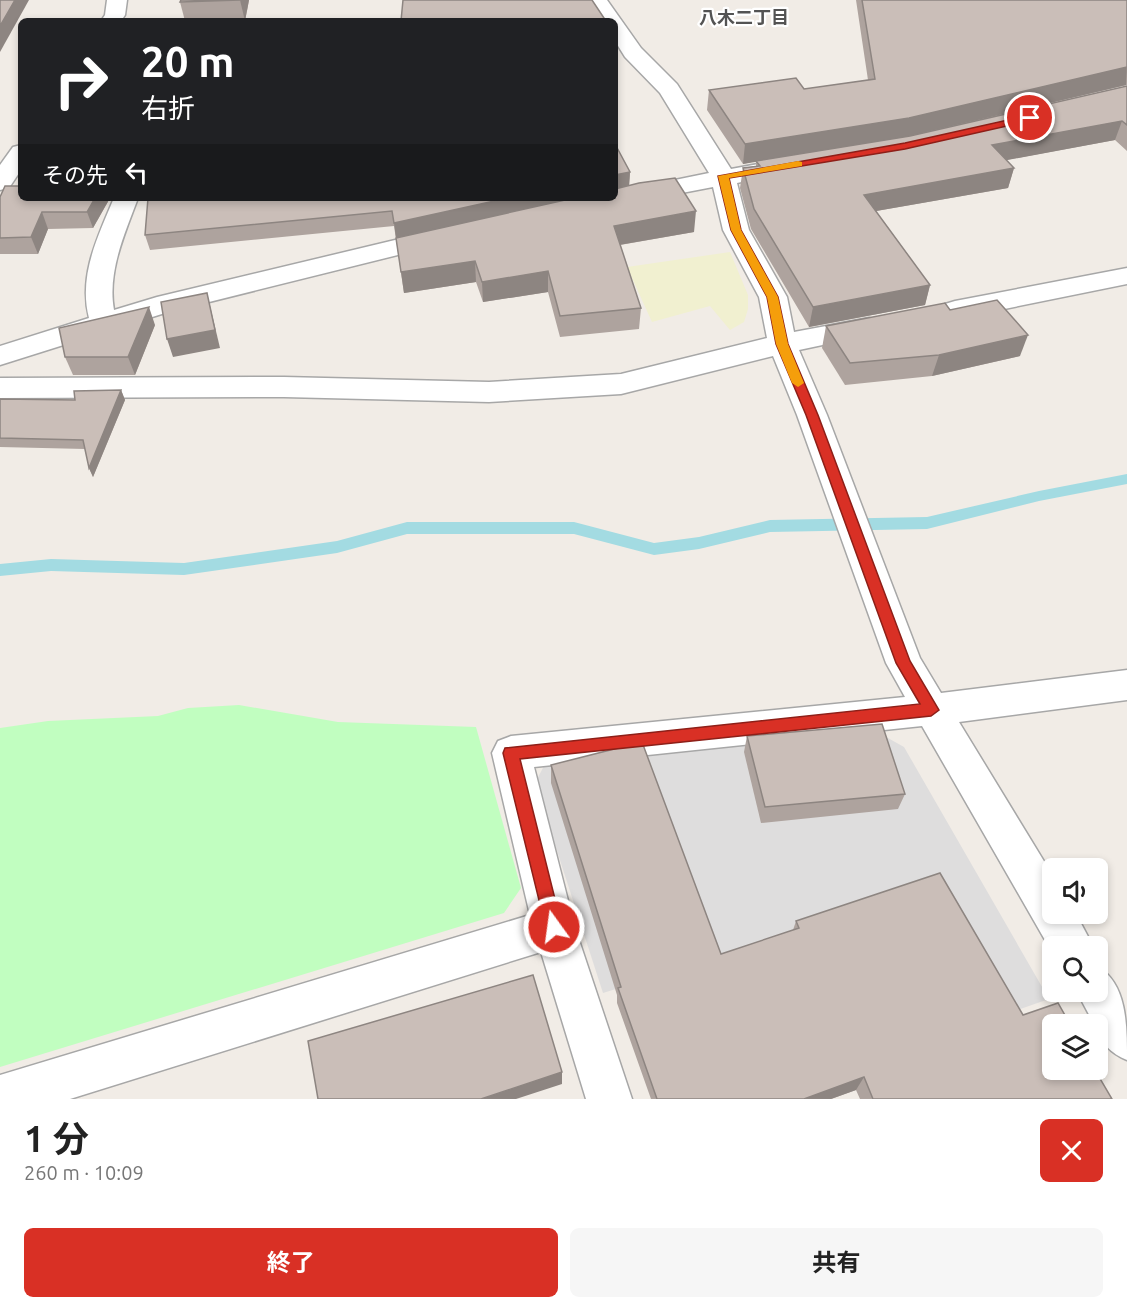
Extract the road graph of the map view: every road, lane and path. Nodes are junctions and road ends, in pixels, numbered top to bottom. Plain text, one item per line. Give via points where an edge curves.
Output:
1 (117, 0) edge
2 (597, 0) edge
3 (113, 18) edge
4 (610, 18) edge
5 (618, 29) edge
6 (18, 156) edge
7 (814, 161) edge
8 (723, 176) junction
9 (0, 183) edge
10 (0, 188) edge
11 (18, 189) edge
12 (618, 199) edge
13 (125, 201) edge
14 (467, 231) edge
15 (1127, 276) edge
16 (932, 315) edge
17 (897, 321) edge
18 (104, 323) junction
19 (782, 344) junction
20 (0, 356) edge
21 (0, 388) edge
22 (1127, 685) edge
23 (931, 710) junction
24 (554, 927) junction
25 (1066, 936) edge
26 (1106, 1002) edge
27 (1127, 1038) edge
28 (0, 1098) edge
29 (609, 1099) edge

1 - 3 street
2 - 4 street
5 - 8 street via 669,89
6 - 9 street
7 - 8 street
8 - 12 street
8 - 19 street via 736,230 773,297
10 - 11 street
13 - 18 street via 101,268 100,313
14 - 18 street via 157,306
15 - 16 street
17 - 19 street
18 - 20 street
19 - 21 street via 621,384 500,391
19 - 23 street via 904,663
22 - 23 street
23 - 24 street via 511,753
23 - 25 street
24 - 28 street
24 - 29 street
26 - 27 street

